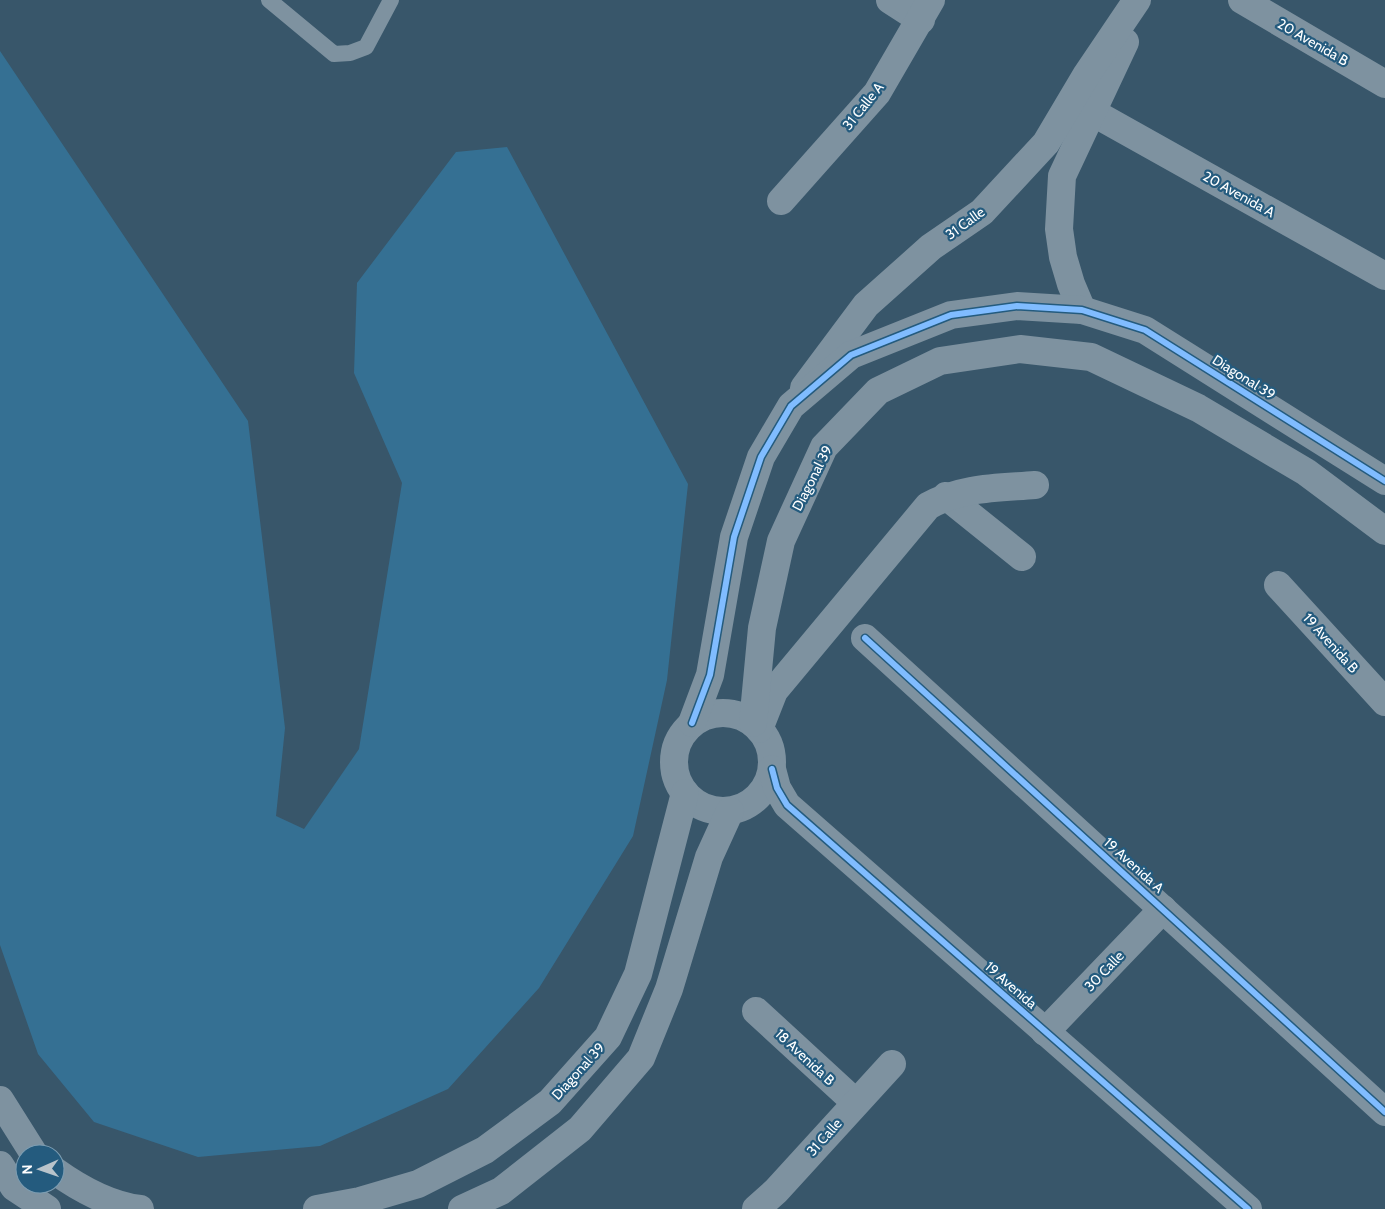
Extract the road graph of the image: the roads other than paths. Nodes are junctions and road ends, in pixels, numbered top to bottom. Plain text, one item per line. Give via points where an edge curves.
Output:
1 (269, 0) edge
2 (391, 0) edge
3 (890, 0) edge
4 (1137, 0) edge
5 (1145, 0) edge
6 (1242, 0) edge
7 (926, 10) edge
8 (1385, 84) edge
9 (1092, 112) junction
10 (781, 202) dead end
11 (1385, 276) edge
12 (1082, 310) junction
13 (791, 406) junction
14 (1385, 481) edge
15 (1035, 484) dead end
16 (946, 496) junction
17 (1385, 531) edge
18 (1022, 557) dead end
19 (1278, 585) dead end
20 (864, 638) dead end
21 (1385, 702) edge
22 (692, 723) junction
23 (756, 726) junction
24 (772, 769) junction
25 (685, 793) junction
26 (755, 800) junction
27 (787, 805) junction
28 (730, 811) junction
29 (1163, 909) junction
30 (756, 1011) dead end
31 (1045, 1032) junction
32 (892, 1064) dead end
33 (0, 1100) edge
34 (855, 1102) junction
35 (1385, 1112) edge
36 (28, 1144) edge
37 (65, 1178) edge
38 (10, 1182) edge
39 (47, 1209) edge
40 (140, 1209) edge
41 (317, 1209) edge
42 (462, 1209) edge
43 (756, 1209) edge
44 (1248, 1209) edge

1 - 2 lane via 334,54 366,47
3 - 7 street
4 - 13 street, 31 Calle via 1046,143 982,212 932,248 866,305
5 - 9 street
6 - 8 street, 20 Avenida B
7 - 10 street, 31 Calle A via 877,93
9 - 11 street, 20 Avenida A
9 - 12 street via 1062,176 1059,202 1060,238 1071,284
12 - 13 street, Diagonal 39 via 1017,306 951,315 851,355
12 - 14 street, Diagonal 39 via 1145,330
13 - 22 street via 761,457 734,537 710,675
15 - 16 street via 970,490
16 - 18 street
16 - 23 street via 928,506 774,691
17 - 23 street, Diagonal 39 via 1306,472 1198,408 1091,357 1020,349 940,361 878,391 824,447 782,541 762,628
19 - 21 street, 19 Avenida B
20 - 29 street, 19 Avenida A
22 - 23 street via 710,714 727,712 739,715
22 - 25 street via 681,737 675,753 674,769
23 - 24 street via 769,743
24 - 26 street via 768,782
24 - 27 street, 19 Avenida via 777,788
25 - 28 street via 708,809
25 - 41 street, Diagonal 39 via 638,974 608,1037 550,1102 486,1150 418,1184 360,1201
26 - 27 street, 19 Avenida
26 - 28 street
27 - 31 street, 19 Avenida
28 - 42 street via 709,857 669,989 641,1058 580,1129 501,1191
29 - 31 street, 30 Calle
29 - 35 street, 19 Avenida A
30 - 34 street, 18 Avenida B
31 - 44 street, 19 Avenida
32 - 34 street, 31 Calle
33 - 36 street
34 - 43 street, 31 Calle
37 - 40 street via 124,1207
38 - 39 street

